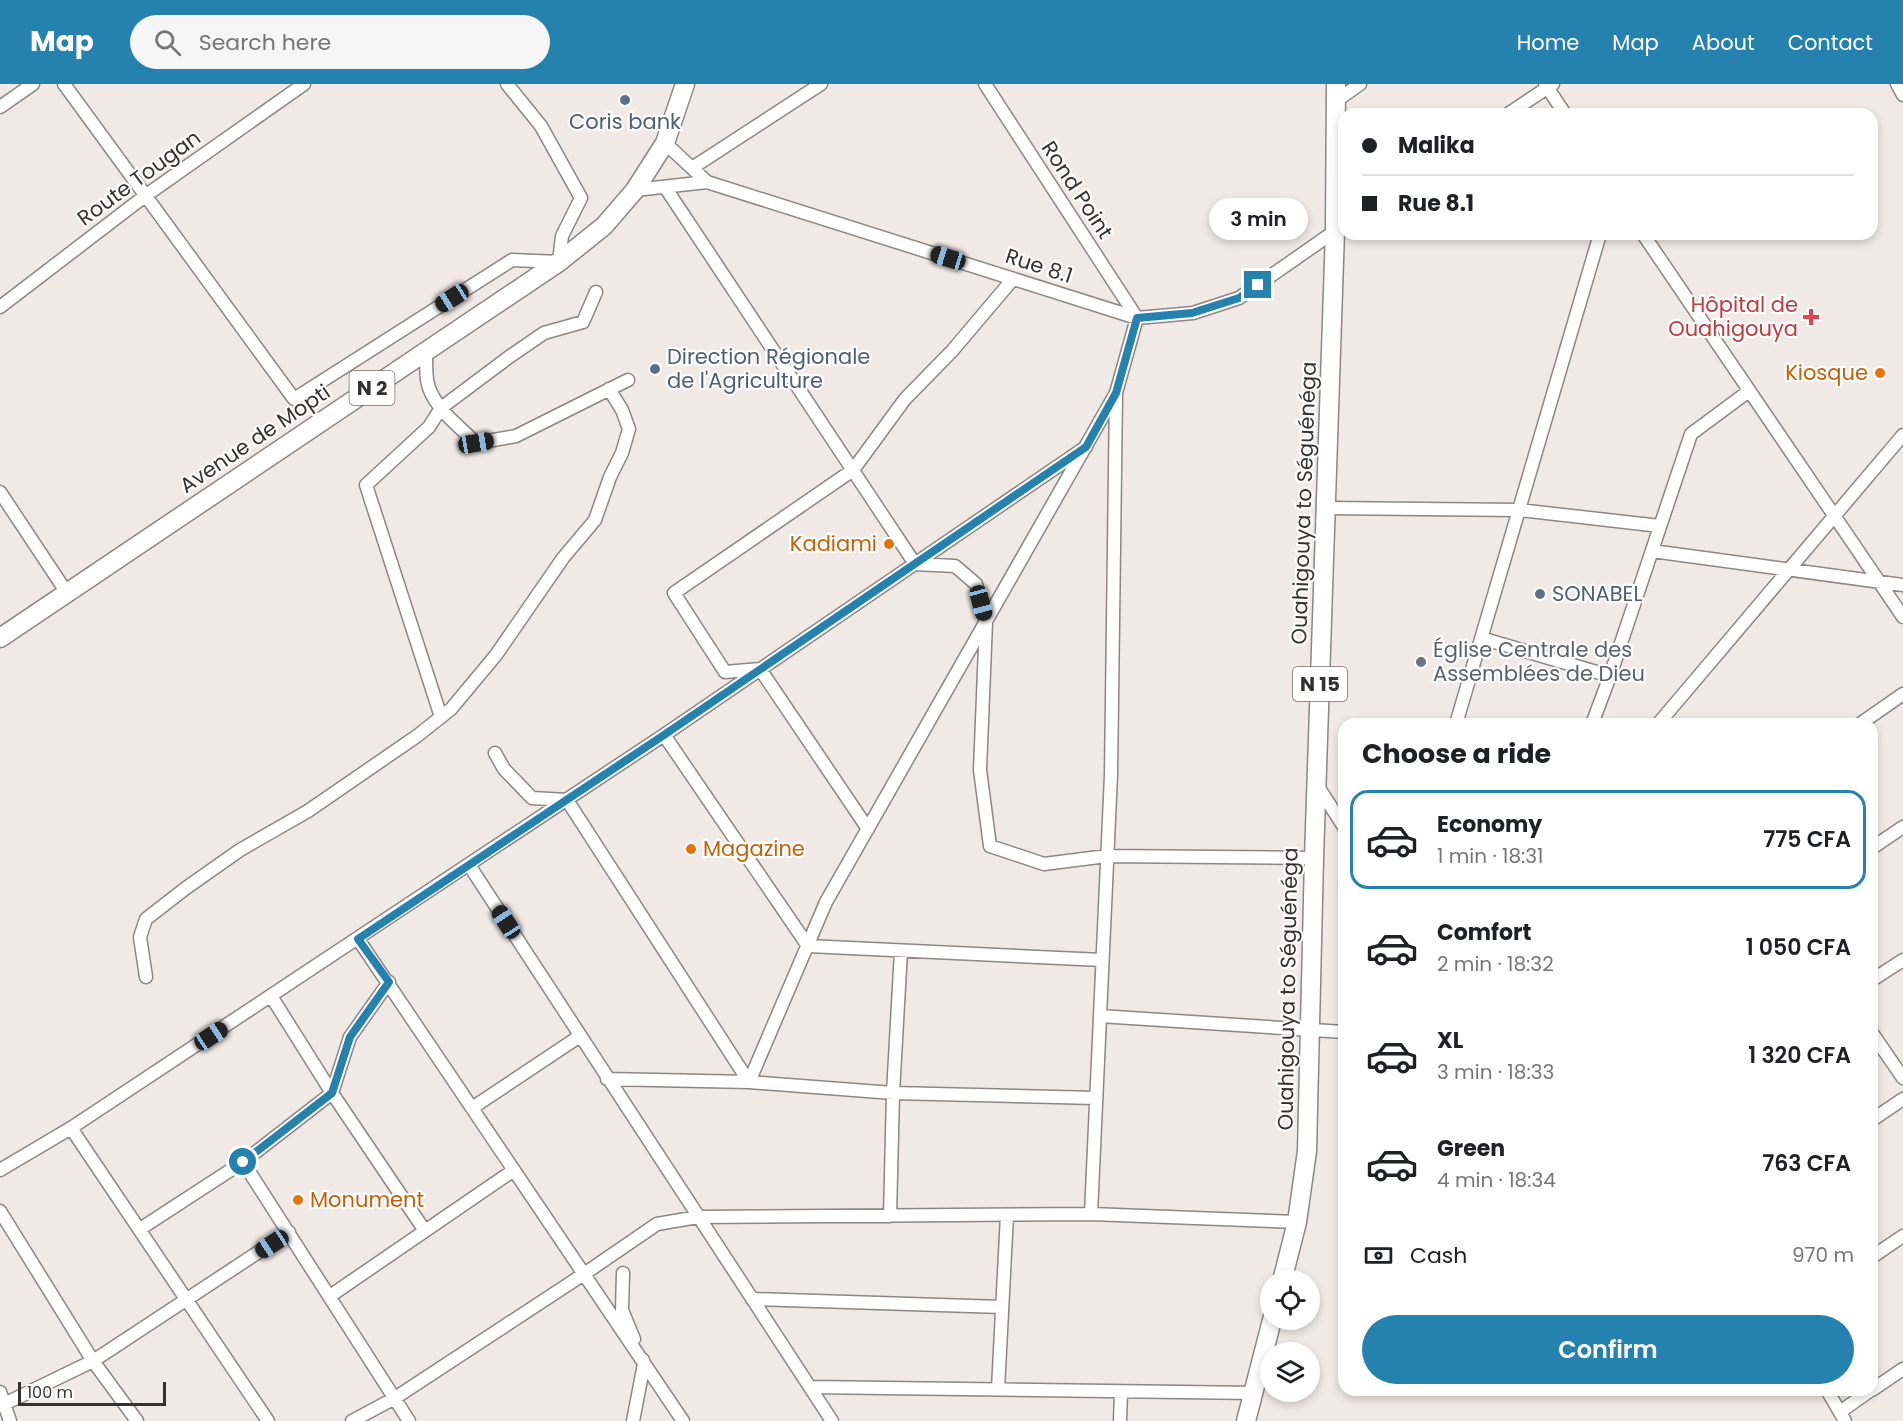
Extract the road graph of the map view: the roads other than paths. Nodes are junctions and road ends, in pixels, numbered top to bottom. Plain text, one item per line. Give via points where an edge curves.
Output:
1 (33, 84) edge
2 (64, 84) edge
3 (304, 84) edge
4 (507, 84) edge
5 (685, 84) edge
6 (821, 84) edge
7 (985, 84) edge
8 (1360, 84) edge
9 (1897, 84) edge
10 (1549, 85) edge
11 (1336, 93) edge
12 (1903, 94) edge
13 (0, 107) edge
14 (1516, 108) edge
15 (1562, 108) edge
16 (665, 143) junction
17 (1338, 160) edge
18 (692, 168) junction
19 (707, 182) junction
20 (665, 187) junction
21 (635, 190) junction
22 (145, 196) junction
23 (1338, 229) edge
24 (1339, 240) edge
25 (1598, 240) edge
26 (1647, 240) edge
27 (559, 262) junction
28 (1013, 279) junction
29 (596, 292) dead end
30 (0, 307) edge
31 (1137, 318) junction
32 (426, 352) junction
33 (628, 380) dead end
34 (609, 389) junction
35 (1749, 391) junction
36 (1116, 393) junction
37 (441, 408) junction
38 (1903, 435) edge
39 (1086, 447) junction
40 (853, 470) junction
41 (0, 492) edge
42 (1326, 508) junction
43 (1519, 510) junction
44 (1835, 516) junction
45 (1660, 526) junction
46 (1652, 551) junction
47 (915, 564) junction
48 (1790, 569) junction
49 (1879, 583) junction
50 (1903, 585) edge
51 (67, 593) junction
52 (1903, 618) edge
53 (986, 622) junction
54 (0, 638) edge
55 (1481, 638) junction
56 (760, 669) junction
57 (1610, 676) junction
58 (1903, 694) edge
59 (441, 717) junction
60 (1458, 718) edge
61 (1594, 718) edge
62 (1665, 718) edge
63 (1869, 718) edge
64 (664, 735) junction
65 (495, 753) dead end
66 (1317, 784) junction
67 (567, 800) junction
68 (1338, 817) edge
69 (1903, 827) edge
70 (868, 829) junction
71 (1878, 844) edge
72 (1107, 856) junction
73 (1314, 858) junction
74 (469, 865) junction
75 (358, 939) junction
76 (808, 946) junction
77 (901, 951) junction
78 (1102, 960) junction
79 (1903, 960) edge
80 (1878, 976) edge
81 (146, 977) dead end
82 (389, 982) junction
83 (271, 996) junction
84 (1100, 1016) junction
85 (1309, 1029) junction
86 (1338, 1031) edge
87 (580, 1036) junction
88 (1878, 1042) edge
89 (1903, 1078) edge
90 (607, 1079) junction
91 (749, 1083) junction
92 (332, 1093) junction
93 (893, 1093) junction
94 (1096, 1098) junction
95 (1903, 1099) edge
96 (472, 1108) junction
97 (1878, 1116) edge
98 (71, 1128) junction
99 (243, 1162) junction
100 (0, 1170) edge
101 (514, 1170) junction
102 (0, 1211) edge
103 (1091, 1214) junction
104 (1007, 1215) junction
105 (890, 1216) junction
106 (698, 1218) junction
107 (1297, 1222) junction
108 (140, 1229) junction
109 (425, 1231) junction
110 (289, 1232) junction
111 (1903, 1236) edge
112 (1878, 1253) edge
113 (1285, 1270) edge
114 (623, 1273) dead end
115 (584, 1274) junction
116 (330, 1296) junction
117 (186, 1299) junction
118 (752, 1299) junction
119 (1002, 1307) junction
120 (1270, 1330) edge
121 (93, 1360) junction
122 (644, 1364) junction
123 (1903, 1369) edge
124 (1878, 1386) edge
125 (810, 1387) junction
126 (998, 1389) junction
127 (1121, 1392) junction
128 (1254, 1394) junction
129 (1831, 1396) edge
130 (1865, 1396) edge
131 (394, 1398) junction
132 (1, 1401) edge
133 (1843, 1416) edge
134 (10, 1421) edge
135 (136, 1421) edge
136 (268, 1421) edge
137 (352, 1421) edge
138 (409, 1421) edge
139 (633, 1421) edge
140 (683, 1421) edge
141 (832, 1421) edge
142 (1120, 1421) edge
143 (1246, 1421) edge

1 - 13 street
2 - 22 street
3 - 22 street, Route Tougan
4 - 27 street via 542,126 580,198 562,236
5 - 16 main road, Avenue de Mopti / N 2
6 - 18 street
7 - 31 street, Rond Point
8 - 11 street
9 - 12 street
10 - 14 street
10 - 15 street
11 - 17 main road, Ouahigouya to Séguénéga / N 15
16 - 18 street, Rue 8.1
16 - 21 main road, Avenue de Mopti / N 2
18 - 19 street, Rue 8.1
19 - 20 street, Rue 8.1
19 - 28 street, Rue 8.1
20 - 21 street, Rue 8.1
20 - 40 street
21 - 27 main road, Avenue de Mopti / N 2 via 604,226
22 - 27 street via 294,399 512,260
22 - 30 street, Route Tougan
23 - 31 street, Rue 8.1 via 1239,298 1192,313
24 - 42 main road, Ouahigouya to Séguénéga / N 15
25 - 43 street
26 - 35 street
27 - 32 main road, Avenue de Mopti / N 2
28 - 31 street, Rue 8.1
28 - 40 street via 905,399
29 - 37 street via 583,322 544,333
31 - 36 street
32 - 37 street via 427,382
32 - 51 main road, Avenue de Mopti / N 2
33 - 34 street
34 - 37 street via 516,436 476,443
34 - 59 street via 629,429 595,520 563,558 496,655
35 - 44 street
35 - 45 street via 1691,434
36 - 39 street
36 - 72 street
37 - 59 street via 429,427 366,484
38 - 44 street
39 - 47 street
39 - 53 street
40 - 47 street
40 - 56 street via 674,594 725,672
41 - 51 street
42 - 43 street
42 - 66 main road, Ouahigouya to Séguénéga / N 15
43 - 45 street
43 - 55 street
44 - 48 street
44 - 49 street
45 - 46 street
46 - 48 street
46 - 57 street
47 - 53 street via 955,566 975,584
47 - 56 street
48 - 49 street
48 - 62 street
49 - 50 street
49 - 52 street
51 - 54 main road, Avenue de Mopti / N 2
53 - 70 street
53 - 72 street via 980,770 990,846 1044,864
55 - 57 street
55 - 60 street
56 - 64 street
56 - 70 street
57 - 61 street
58 - 63 street
59 - 81 street via 308,811 240,850 146,919 140,937
64 - 67 street
64 - 76 street
65 - 67 street via 532,798
66 - 68 street
66 - 73 main road, Ouahigouya to Séguénéga / N 15
67 - 74 street
67 - 91 street
69 - 71 street
70 - 76 street via 826,902
72 - 73 street
72 - 78 street
73 - 85 main road, Ouahigouya to Séguénéga / N 15
74 - 75 street
74 - 87 street
75 - 82 street
75 - 83 street
76 - 77 street
76 - 91 street
77 - 78 street
77 - 93 street
78 - 84 street
79 - 80 street
82 - 92 street via 350,1037
82 - 96 street
83 - 92 street
83 - 98 street
84 - 85 street
84 - 94 street
85 - 86 street
85 - 107 main road, Ouahigouya to Séguénéga / N 15 via 1307,1151
87 - 90 street
87 - 96 street
88 - 89 street
90 - 91 street
90 - 106 street
91 - 93 street
92 - 99 street
92 - 109 street
93 - 94 street
93 - 105 street
94 - 103 street
95 - 97 street
96 - 101 street
98 - 100 street
98 - 108 street
99 - 108 street
99 - 110 street
101 - 109 street
101 - 115 street
102 - 121 street
103 - 104 street
103 - 107 street
104 - 105 street
104 - 119 street
105 - 106 street
106 - 115 street via 657,1224
106 - 118 street
107 - 113 main road, Ouahigouya to Séguénéga / N 15
108 - 117 street
109 - 116 street
110 - 116 street
110 - 117 street
111 - 112 street
114 - 122 street via 622,1310
115 - 122 street
115 - 131 street
116 - 131 street
117 - 121 street
117 - 136 street
118 - 119 street
118 - 125 street
119 - 126 street
120 - 128 main road
121 - 132 street
121 - 135 street
122 - 139 street
122 - 140 street
123 - 124 street
125 - 126 street
125 - 141 street
126 - 127 street
127 - 128 street
127 - 142 street
128 - 143 main road
129 - 133 street
130 - 133 street
131 - 137 street
131 - 138 street
132 - 134 street

